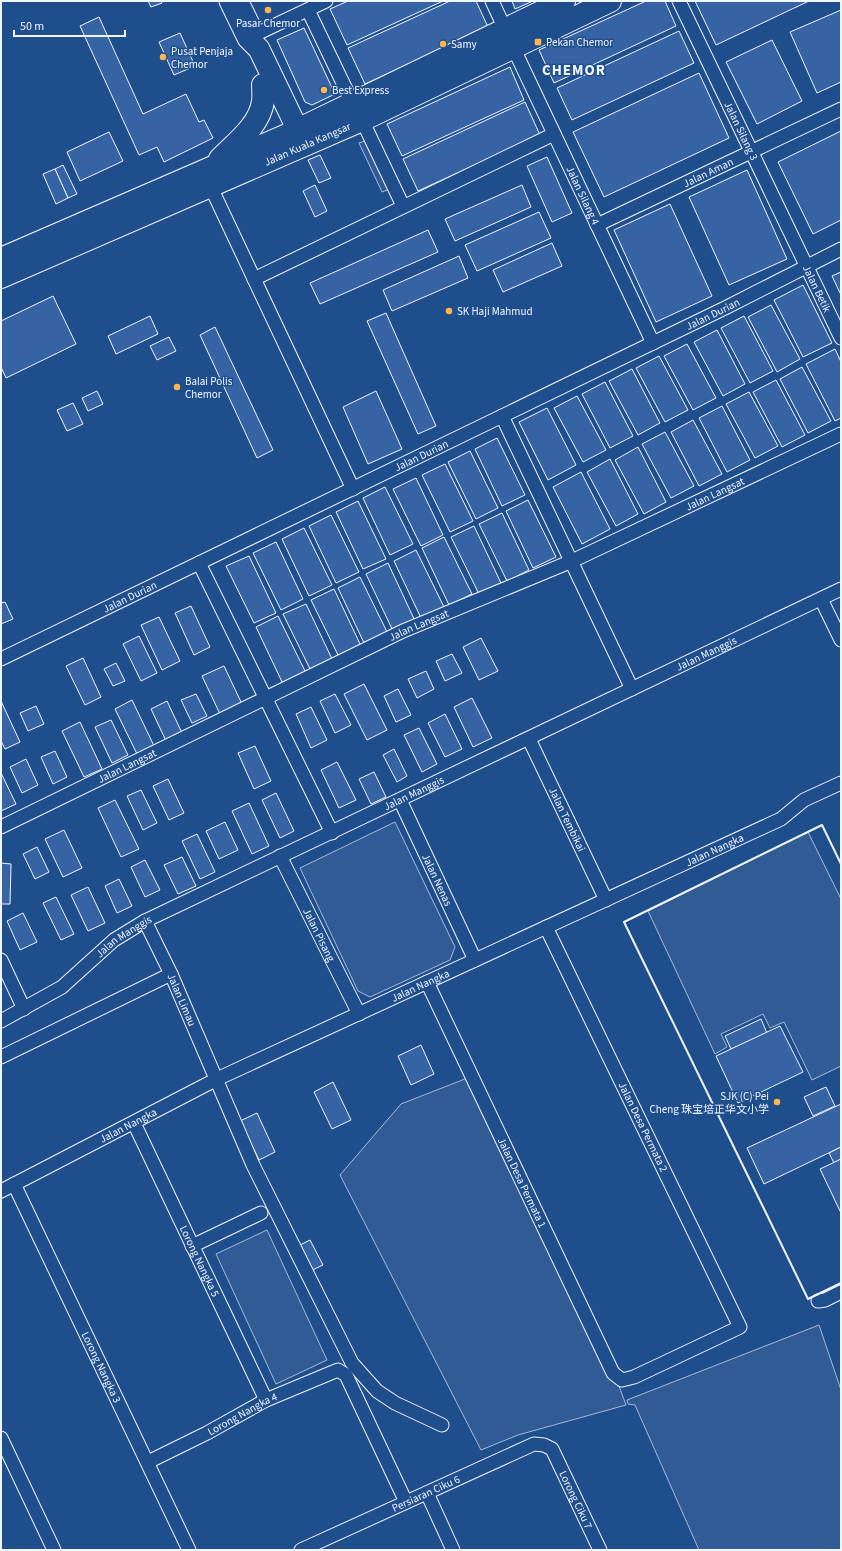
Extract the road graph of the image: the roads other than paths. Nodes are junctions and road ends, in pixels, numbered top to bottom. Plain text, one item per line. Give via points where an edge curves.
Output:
1 (230, 1) edge
2 (242, 1) edge
3 (326, 1) edge
4 (492, 1) edge
5 (564, 1) edge
6 (610, 1) edge
7 (679, 1) edge
8 (308, 10) junction
9 (253, 36) junction
10 (509, 38) junction
11 (263, 85) junction
12 (841, 109) edge
13 (357, 112) junction
14 (554, 134) junction
15 (296, 140) junction
16 (751, 152) junction
17 (209, 175) junction
18 (403, 206) junction
19 (597, 225) junction
20 (841, 249) edge
21 (1, 259) edge
22 (805, 264) junction
23 (1, 277) edge
24 (254, 279) junction
25 (841, 338) edge
26 (653, 343) junction
27 (502, 416) junction
28 (841, 434) edge
29 (353, 489) junction
30 (572, 561) junction
31 (199, 563) junction
32 (841, 589) edge
33 (821, 599) junction
34 (841, 640) edge
35 (1, 659) edge
36 (632, 689) junction
37 (266, 698) junction
38 (529, 739) junction
39 (841, 783) edge
40 (400, 800) junction
41 (1, 827) edge
42 (332, 833) junction
43 (280, 856) junction
44 (606, 900) junction
45 (145, 921) junction
46 (546, 927) junction
47 (1, 960) edge
48 (475, 960) junction
49 (171, 974) junction
50 (427, 982) junction
51 (24, 1009) junction
52 (359, 1014) junction
53 (1, 1021) edge
54 (1, 1057) edge
55 (217, 1078) junction
56 (134, 1122) junction
57 (14, 1184) junction
58 (1, 1191) edge
59 (261, 1213) dead end
60 (192, 1246) junction
61 (841, 1292) edge
62 (818, 1301) dead end
63 (622, 1380) joint
64 (266, 1400) junction
65 (442, 1425) dead end
66 (1, 1438) edge
67 (552, 1449) joint
68 (148, 1462) junction
69 (427, 1493) junction
70 (406, 1502) junction
71 (54, 1550) edge
72 (189, 1550) edge
73 (300, 1550) edge
74 (453, 1550) edge
75 (600, 1550) edge

1 - 9 main road
2 - 9 street
3 - 8 street
4 - 10 street, Jalan Silang 4
5 - 10 highway, Jalan Kuala Kangsar
6 - 10 highway, Jalan Kuala Kangsar
7 - 16 street, Jalan Silang 3
8 - 9 street
8 - 13 street
9 - 11 main road via 249,55
9 - 15 main road
10 - 13 highway, Jalan Kuala Kangsar
10 - 14 street, Jalan Silang 4
11 - 15 main road
11 - 17 highway via 263,101 247,132
12 - 16 street, Jalan Aman
13 - 15 highway, Jalan Kuala Kangsar
13 - 18 street
14 - 18 street
14 - 19 street, Jalan Silang 4
15 - 17 highway, Jalan Kuala Kangsar
16 - 19 street, Jalan Aman
16 - 22 street, Jalan Silang 3
17 - 21 highway, Jalan Kuala Kangsar
17 - 23 highway, Jalan Kuala Kangsar
17 - 24 street
18 - 24 street
19 - 26 street, Jalan Silang 4
20 - 22 street, Jalan Durian
22 - 25 street, Jalan Betik
22 - 26 street, Jalan Durian
24 - 29 street
26 - 27 street, Jalan Durian
27 - 29 street, Jalan Durian
27 - 30 street
28 - 30 street, Jalan Langsat
29 - 31 street, Jalan Durian
30 - 36 street
30 - 37 street, Jalan Langsat via 404,631
31 - 35 street, Jalan Durian
31 - 37 street
32 - 33 street, Jalan Manggis
33 - 34 street
33 - 36 street, Jalan Manggis
36 - 38 street, Jalan Manggis
37 - 41 street, Jalan Langsat
37 - 42 street
38 - 40 street, Jalan Manggis
38 - 44 street, Jalan Tembikai
39 - 44 street, Jalan Nangka via 804,800 781,819
40 - 42 street, Jalan Manggis
40 - 48 street, Jalan Nenas
42 - 43 street, Jalan Manggis
43 - 45 street, Jalan Manggis
43 - 52 street, Jalan Pisang
44 - 46 street, Jalan Nangka
45 - 49 street, Jalan Limau
45 - 51 street, Jalan Manggis via 114,940 62,987
46 - 48 street, Jalan Nangka
46 - 63 street, Jalan Desa Permata 2 via 740,1327 634,1377
47 - 51 street
48 - 50 street, Jalan Nangka
49 - 54 street
49 - 55 street, Jalan Limau
50 - 52 street, Jalan Nangka
50 - 63 street, Jalan Desa Permata 1 via 613,1373
51 - 53 street, Jalan Manggis
52 - 55 street, Jalan Nangka
55 - 56 street, Jalan Nangka
55 - 65 street, Jalan Limau via 253,1165 352,1363 377,1391 395,1403
56 - 57 street, Jalan Nangka
56 - 60 street, Lorong Nangka 5
57 - 58 street, Jalan Nangka
57 - 68 street, Lorong Nangka 3
59 - 60 street
60 - 64 street, Lorong Nangka 5
61 - 62 street
64 - 68 street, Lorong Nangka 4
64 - 70 street, Lorong Nangka 4 via 338,1370 346,1375
66 - 71 street
67 - 69 street, Persiaran Ciku 6 via 544,1444 534,1444
67 - 75 street, Lorong Ciku 7
68 - 72 street, Lorong Nangka 3
69 - 70 street, Persiaran Ciku 6
69 - 74 street
70 - 73 street, Persiaran Ciku 6

